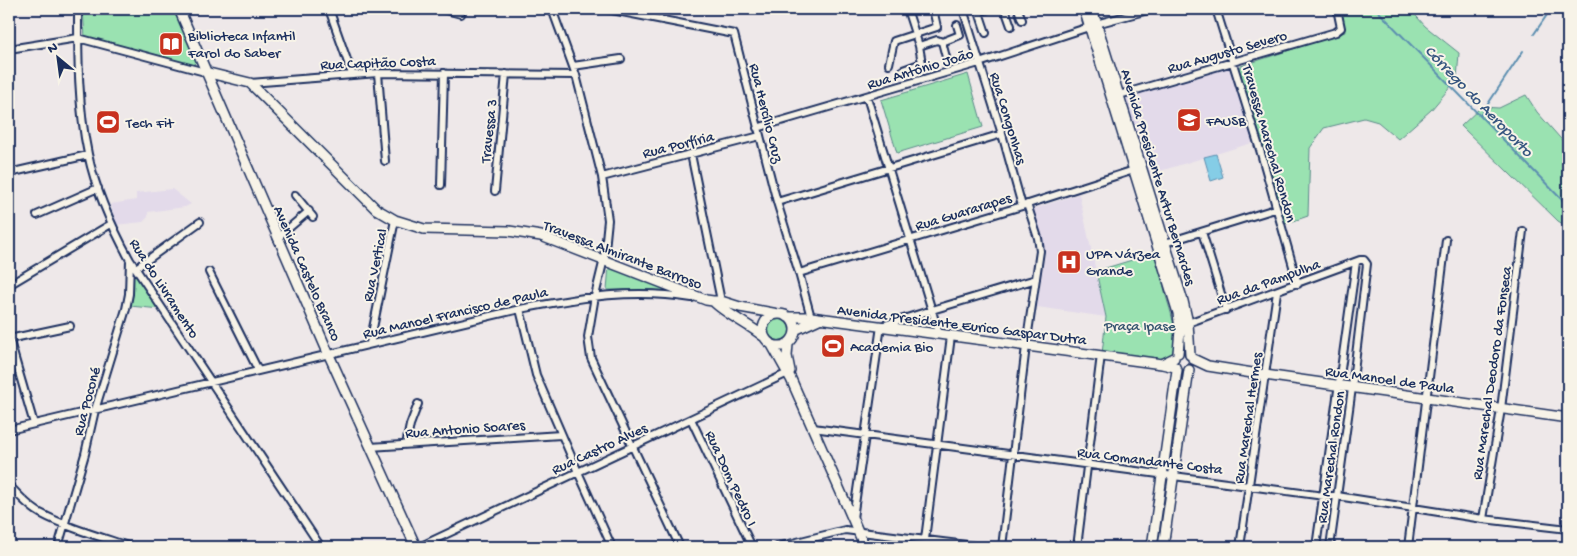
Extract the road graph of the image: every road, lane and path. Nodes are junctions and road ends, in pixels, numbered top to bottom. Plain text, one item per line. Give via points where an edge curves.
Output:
1 (78, 9) edge
2 (178, 9) edge
3 (329, 9) edge
4 (442, 9) edge
5 (552, 9) edge
6 (607, 9) edge
7 (907, 9) edge
8 (933, 9) edge
9 (963, 9) edge
10 (988, 9) edge
11 (1005, 9) edge
12 (1018, 9) edge
13 (1084, 9) edge
14 (1092, 9) edge
15 (1152, 9) edge
16 (1216, 9) edge
17 (1337, 9) edge
18 (461, 14) dead end
19 (1022, 20) dead end
20 (957, 25) dead end
21 (1011, 26) dead end
22 (1093, 26) junction
23 (986, 33) dead end
24 (916, 34) junction
25 (78, 38) junction
26 (942, 42) junction
27 (919, 46) junction
28 (9, 49) edge
29 (621, 59) dead end
30 (948, 61) dead end
31 (1234, 62) junction
32 (979, 63) junction
33 (888, 64) dead end
34 (573, 66) junction
35 (903, 70) dead end
36 (205, 72) junction
37 (378, 72) junction
38 (352, 74) junction
39 (444, 74) junction
40 (506, 74) junction
41 (576, 75) junction
42 (250, 83) junction
43 (1119, 95) junction
44 (867, 97) junction
45 (757, 128) junction
46 (1002, 134) junction
47 (760, 136) junction
48 (691, 154) junction
49 (88, 155) junction
50 (385, 161) dead end
51 (889, 168) junction
52 (1134, 170) junction
53 (9, 173) edge
54 (602, 177) junction
55 (441, 185) dead end
56 (98, 188) junction
57 (495, 191) dead end
58 (295, 195) dead end
59 (777, 202) junction
60 (1024, 205) junction
61 (1275, 209) junction
62 (36, 215) dead end
63 (395, 220) junction
64 (200, 222) dead end
65 (111, 224) junction
66 (1523, 231) dead end
67 (1202, 232) junction
68 (277, 238) junction
69 (910, 240) junction
70 (1446, 240) dead end
71 (1165, 243) junction
72 (130, 260) junction
73 (604, 260) junction
74 (1356, 262) junction
75 (136, 268) junction
76 (209, 272) dead end
77 (799, 273) junction
78 (1036, 279) junction
79 (1298, 284) junction
80 (9, 285) edge
81 (1277, 292) junction
82 (595, 296) junction
83 (715, 302) junction
84 (520, 309) junction
85 (932, 310) junction
86 (1226, 310) junction
87 (778, 314) junction
88 (788, 317) junction
89 (814, 320) junction
90 (1188, 323) junction
91 (70, 326) dead end
92 (881, 326) junction
93 (796, 330) junction
94 (939, 334) junction
95 (763, 336) junction
96 (951, 336) junction
97 (9, 338) edge
98 (370, 343) junction
99 (788, 344) junction
100 (772, 345) junction
101 (1026, 346) junction
102 (328, 355) junction
103 (1101, 356) junction
104 (1176, 362) junction
105 (1191, 363) junction
106 (258, 370) junction
107 (789, 375) junction
108 (1265, 375) junction
109 (211, 382) junction
110 (1339, 386) junction
111 (1352, 388) junction
112 (1427, 398) junction
113 (418, 404) dead end
114 (1501, 408) junction
115 (95, 410) junction
116 (1568, 418) edge
117 (691, 419) junction
118 (34, 424) junction
119 (813, 428) junction
120 (9, 430) edge
121 (561, 435) junction
122 (865, 436) junction
123 (406, 445) junction
124 (937, 445) junction
125 (633, 446) junction
126 (370, 447) junction
127 (1014, 455) junction
128 (1087, 465) junction
129 (578, 472) junction
130 (1162, 474) junction
131 (1173, 476) junction
132 (9, 485) edge
133 (1250, 486) junction
134 (1324, 496) junction
135 (1337, 496) junction
136 (1414, 508) junction
137 (853, 518) junction
138 (1483, 519) junction
139 (65, 524) junction
140 (1568, 530) edge
141 (858, 531) junction
142 (925, 540) junction
143 (58, 547) edge
144 (131, 547) edge
145 (321, 547) edge
146 (418, 547) edge
147 (612, 547) edge
148 (680, 547) edge
149 (752, 547) edge
150 (777, 547) edge
151 (865, 547) edge
152 (924, 547) edge
153 (983, 547) edge
154 (1002, 547) edge
155 (1077, 547) edge
156 (1152, 547) edge
157 (1163, 547) edge
158 (1240, 547) edge
159 (1316, 547) edge
160 (1330, 547) edge
161 (1408, 547) edge

1 - 25 street, Rua do Livramento
2 - 36 street, Avenida Castelo Branco
3 - 38 street
4 - 18 street
5 - 34 street
6 - 45 street, Rua Hercílio Cruz via 734,34
7 - 24 street
8 - 24 street via 938,27
9 - 32 street, Rua Congonhas
10 - 23 street via 979,12
11 - 21 street
12 - 19 street
13 - 22 street, Avenida Presidente Artur Bernardes
14 - 22 street, Avenida Presidente Artur Bernardes
15 - 22 street, Rua Antônio João
16 - 31 street, Travessa Marechal Rondon
17 - 31 street, Rua Augusto Severo via 1341,28 1336,32
20 - 26 street via 960,35
22 - 32 street, Rua Antônio João
22 - 43 street, Avenida Presidente Artur Bernardes
22 - 52 street, Avenida Presidente Artur Bernardes
24 - 27 street
24 - 33 street via 894,41
25 - 28 street, Rua Capitão Costa
25 - 36 street, Rua Capitão Costa
25 - 49 street, Rua do Livramento via 80,93
26 - 27 street via 937,40
26 - 30 street
27 - 35 street via 922,63
29 - 34 street
31 - 43 street, Rua Augusto Severo
31 - 61 street, Travessa Marechal Rondon
32 - 44 street, Rua Antônio João
32 - 46 street, Rua Congonhas
34 - 41 street
36 - 42 street, Rua Capitão Costa
36 - 68 street, Avenida Castelo Branco
37 - 38 street, Rua Capitão Costa
37 - 39 street, Rua Capitão Costa
37 - 50 street
38 - 42 street, Rua Capitão Costa
39 - 40 street, Rua Capitão Costa
39 - 55 street
40 - 41 street, Rua Capitão Costa
40 - 57 street, Travessa 3
41 - 54 street
42 - 63 street, Travessa Almirante Barroso via 376,209
43 - 71 street, Avenida Presidente Artur Bernardes
44 - 45 street, Rua Antônio João
44 - 51 street
45 - 47 street, Rua Hercílio Cruz
46 - 51 street
46 - 60 street, Rua Congonhas
47 - 48 street, Rua Porfíria
47 - 59 street, Rua Hercílio Cruz
48 - 54 street, Rua Porfíria
48 - 83 street
49 - 53 street
49 - 56 street, Rua do Livramento
51 - 59 street
51 - 69 street
52 - 60 street, Rua Guararapes
52 - 104 street, Avenida Presidente Artur Bernardes via 1178,314 1180,330
54 - 73 street via 608,220
56 - 62 street
56 - 65 street, Rua do Livramento
58 - 68 street via 311,214
59 - 77 street, Rua Hercílio Cruz
60 - 69 street, Rua Guararapes
60 - 78 street, Rua Congonhas via 1039,246
61 - 67 street
61 - 79 street, Travessa Marechal Rondon
63 - 73 street, Travessa Almirante Barroso via 424,229 509,230 541,236
63 - 98 street, Rua Vertical
64 - 75 street
65 - 72 street, Rua do Livramento
65 - 80 street
66 - 114 street, Rua Marechal Deodoro da Fonseca
67 - 71 street
67 - 86 street
68 - 102 street, Avenida Castelo Branco
69 - 77 street, Rua Guararapes
69 - 85 street
70 - 112 street
71 - 90 street, Avenida Presidente Artur Bernardes
72 - 75 street, Rua do Livramento
72 - 115 street, Rua Poconé via 126,309
73 - 82 street
73 - 83 street, Travessa Almirante Barroso
74 - 79 street, Rua da Pampulha
74 - 110 street
74 - 111 street, Rua Marechal Rondon via 1364,260 1367,264
75 - 109 street, Rua do Livramento
76 - 106 street
77 - 89 street, Rua Hercílio Cruz
78 - 85 street
78 - 101 street, Rua Congonhas
79 - 81 street, Rua da Pampulha
81 - 86 street, Rua da Pampulha
81 - 108 street, Rua Marechal Hermes
82 - 83 street, Rua Manoel Francisco de Paula via 658,294
82 - 84 street, Rua Manoel Francisco de Paula
82 - 125 street via 588,337 591,358
83 - 87 street
83 - 95 street
84 - 98 street, Rua Manoel Francisco de Paula
84 - 121 street via 536,375
85 - 92 street
85 - 94 street
86 - 90 street, Rua da Pampulha
87 - 88 street
87 - 95 street via 766,319
88 - 89 street, Avenida Presidente Eurico Gaspar Dutra
88 - 93 street
89 - 92 street, Avenida Presidente Eurico Gaspar Dutra
89 - 93 street
90 - 105 street, Avenida Presidente Artur Bernardes
91 - 97 street
92 - 94 street, Avenida Presidente Eurico Gaspar Dutra
92 - 122 street
93 - 99 street
94 - 96 street, Avenida Presidente Eurico Gaspar Dutra
95 - 100 street
96 - 101 street, Avenida Presidente Eurico Gaspar Dutra
96 - 124 street
97 - 118 street
98 - 102 street, Rua Manoel Francisco de Paula
99 - 100 street
99 - 107 street
100 - 107 street
101 - 103 street, Avenida Presidente Eurico Gaspar Dutra
101 - 127 street, Rua Congonhas
102 - 106 street, Rua Manoel Francisco de Paula
102 - 126 street, Avenida Castelo Branco
103 - 104 street, Avenida Presidente Eurico Gaspar Dutra via 1162,364
103 - 128 street
104 - 105 street via 1183,372
104 - 105 street via 1184,352
104 - 130 street, Avenida Presidente Artur Bernardes
105 - 108 street, Rua Manoel de Paula
105 - 131 street, Avenida Presidente Artur Bernardes
106 - 109 street, Rua Manoel Francisco de Paula
107 - 117 street, Rua Castro Alves
107 - 119 street
108 - 110 street, Rua Manoel de Paula
108 - 133 street, Rua Marechal Hermes
109 - 115 street, Rua Manoel Francisco de Paula
109 - 145 street, Rua do Livramento
110 - 111 street, Rua Manoel de Paula
110 - 134 street
111 - 112 street, Rua Manoel de Paula
111 - 135 street, Rua Marechal Rondon
112 - 114 street, Rua Manoel de Paula
112 - 136 street
113 - 123 street
114 - 116 street, Rua Manoel de Paula
114 - 138 street, Rua Marechal Deodoro da Fonseca
115 - 118 street, Rua Manoel Francisco de Paula
115 - 139 street, Rua Poconé
117 - 125 street, Rua Castro Alves
117 - 149 street, Rua Dom Pedro I
118 - 120 street, Rua Manoel Francisco de Paula
119 - 122 street, Rua Comandante Costa
119 - 137 street
121 - 123 street, Rua Antonio Soares
121 - 129 street
122 - 124 street, Rua Comandante Costa
122 - 137 street
123 - 126 street, Rua Antonio Soares
124 - 127 street, Rua Comandante Costa
124 - 142 street
125 - 129 street, Rua Castro Alves
125 - 148 street
126 - 146 street, Avenida Castelo Branco
127 - 128 street, Rua Comandante Costa
127 - 154 street, Rua Congonhas
128 - 130 street, Rua Comandante Costa
128 - 155 street
129 - 146 street, Rua Castro Alves
129 - 147 street
130 - 131 street, Rua Comandante Costa
130 - 156 street, Avenida Presidente Artur Bernardes
131 - 133 street, Rua Comandante Costa
131 - 157 street, Avenida Presidente Artur Bernardes
132 - 139 street via 25,502
133 - 134 street, Rua Comandante Costa
133 - 158 street, Rua Marechal Hermes
134 - 135 street, Rua Comandante Costa
134 - 159 street
135 - 136 street, Rua Comandante Costa
135 - 160 street, Rua Marechal Rondon
136 - 138 street, Rua Comandante Costa
136 - 161 street
137 - 141 street
138 - 140 street, Rua Comandante Costa
139 - 143 street, Rua Poconé
139 - 144 street
141 - 142 street
141 - 150 street via 845,530
141 - 151 street
142 - 152 street
142 - 153 street

